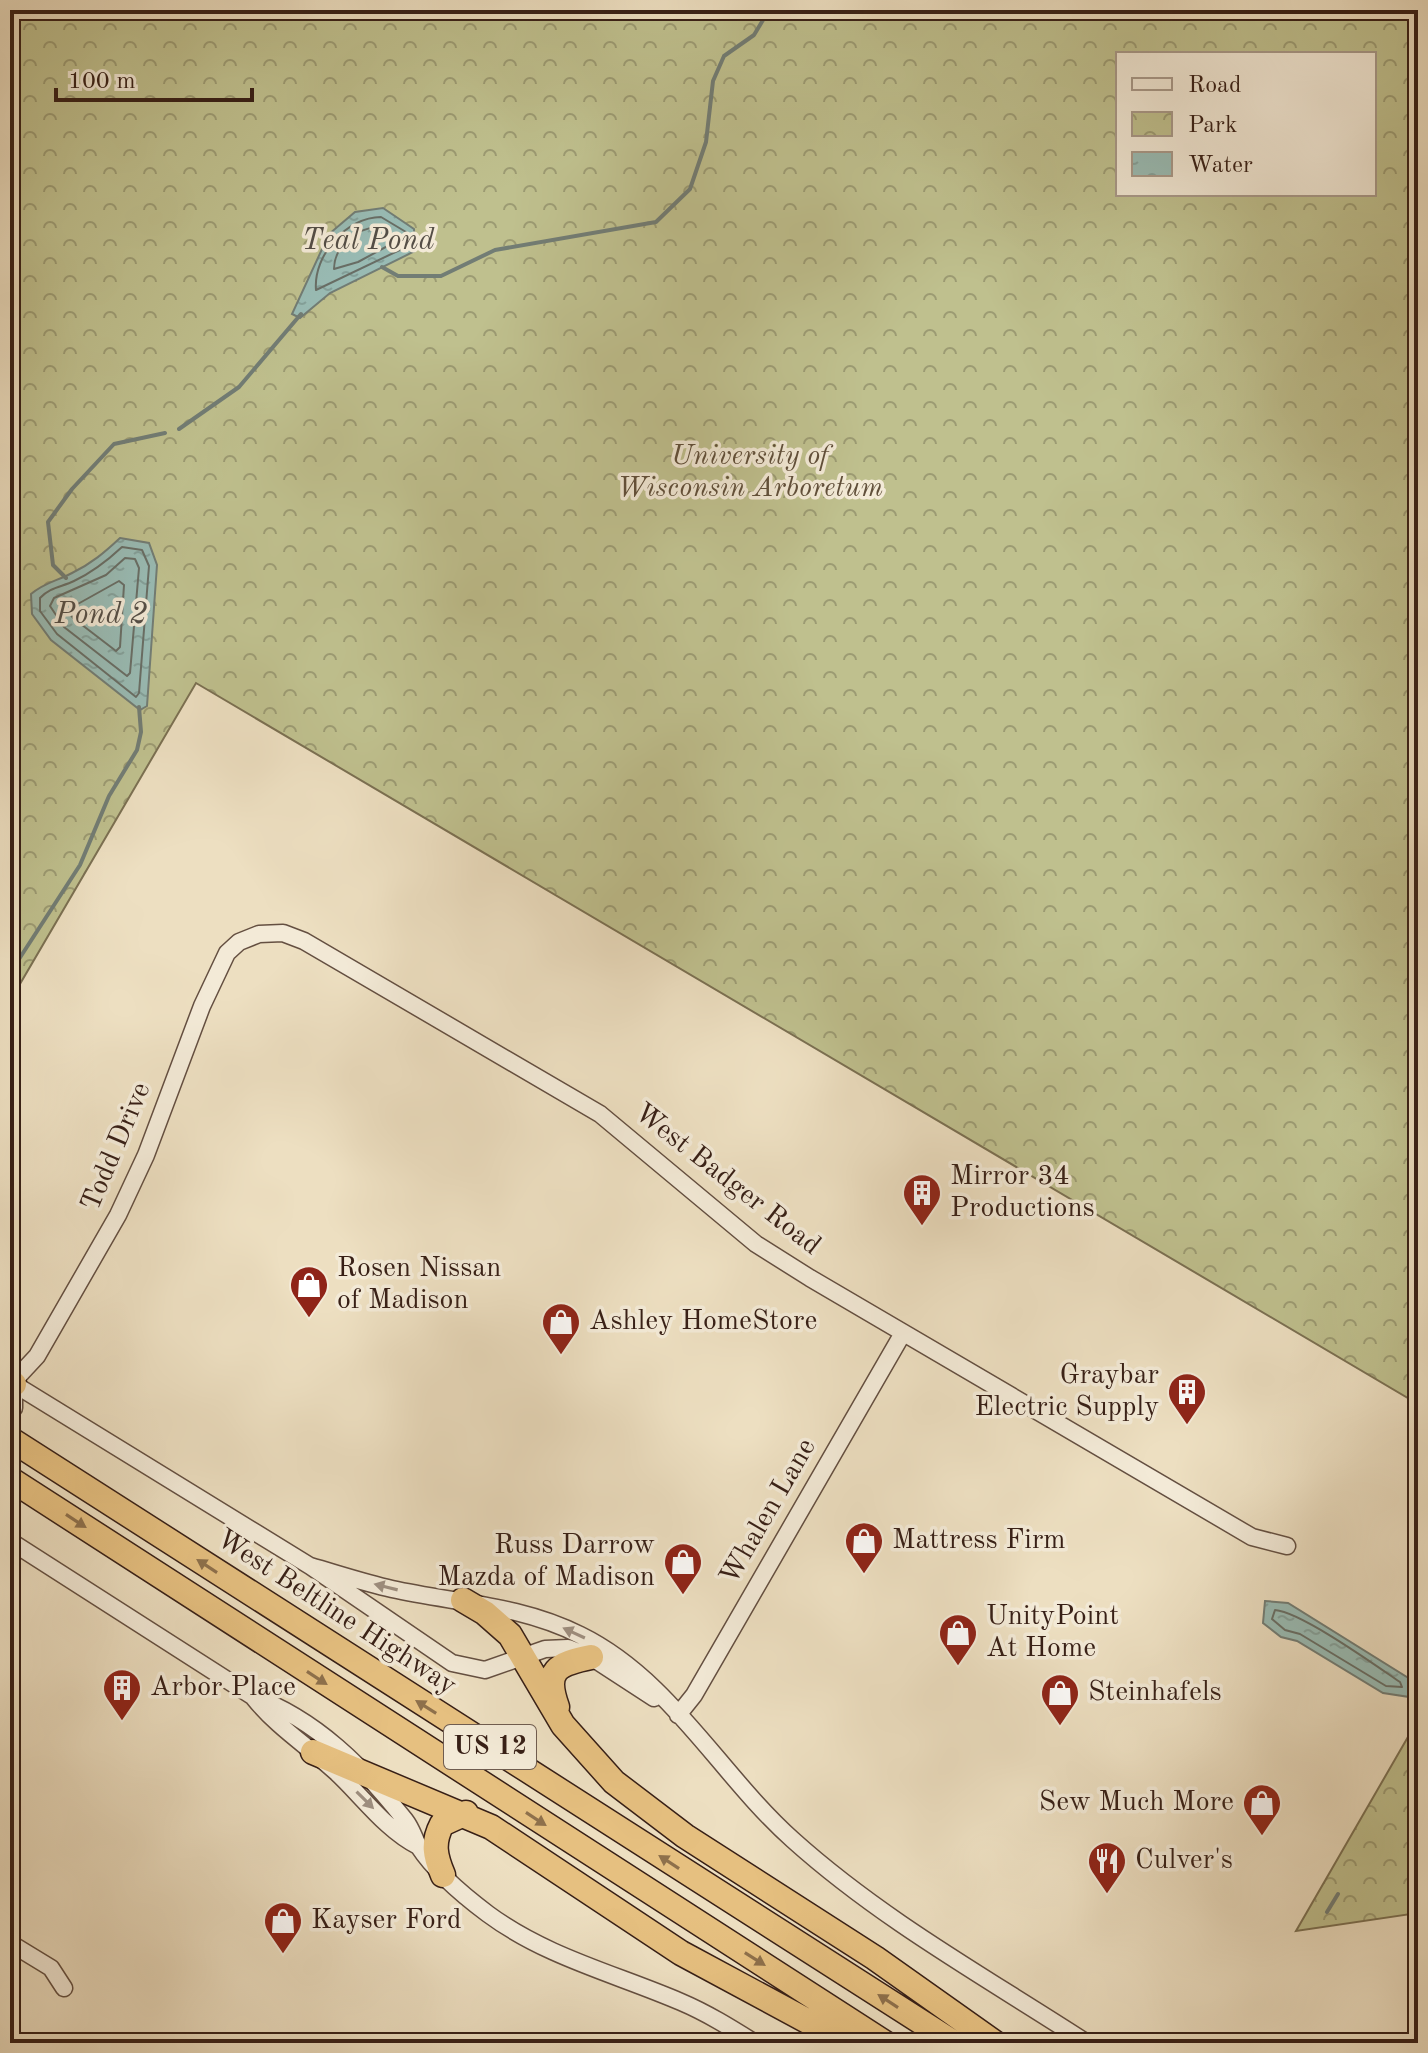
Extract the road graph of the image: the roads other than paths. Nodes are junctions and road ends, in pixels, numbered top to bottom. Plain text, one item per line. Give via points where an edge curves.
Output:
1 (259, 934) joint
2 (903, 1333) junction
3 (11, 1383) edge
4 (10, 1412) edge
5 (18, 1444) edge
6 (10, 1479) edge
7 (10, 1541) edge
8 (1287, 1546) dead end
9 (310, 1566) junction
10 (463, 1600) junction
11 (591, 1657) junction
12 (521, 1658) junction
13 (252, 1696) junction
14 (678, 1715) junction
15 (563, 1725) junction
16 (313, 1752) junction
17 (369, 1776) junction
18 (466, 1813) junction
19 (418, 1846) junction
20 (443, 1875) junction
21 (10, 1943) edge
22 (64, 1988) dead end
23 (755, 2043) edge
24 (848, 2043) edge
25 (885, 2043) edge
26 (954, 2043) edge
27 (995, 2043) edge
28 (1087, 2043) edge

1 - 2 street, West Badger Road via 283,933 304,941 600,1114 756,1244
1 - 3 street, Todd Drive via 227,953 118,1215 37,1356
2 - 8 street, West Badger Road via 1252,1537
2 - 14 street, Whalen Lane
3 - 4 street
3 - 9 street
26 -> 5 highway, West Beltline Highway / US 12
6 -> 25 highway, US 12
7 - 13 street
10 -> 9 street via 390,1589
9 - 12 street via 452,1663 485,1670
10 - 12 highway via 510,1635
14 -> 10 street via 644,1677 581,1635 548,1621
11 - 12 street via 568,1648
11 - 14 street
11 - 15 highway via 566,1662 551,1680
12 - 15 highway
13 - 16 street
13 - 17 street via 304,1722
14 - 28 street via 759,1808 856,1894
15 - 27 highway via 595,1764 642,1806 848,1939
16 - 17 highway
16 -> 19 street via 403,1838
17 - 18 highway
17 - 19 street via 412,1830
18 - 20 highway via 442,1824 435,1839 435,1858
18 - 24 highway via 681,1953
19 - 20 street
20 - 23 street via 524,1937 682,2002
21 - 22 street via 51,1968

